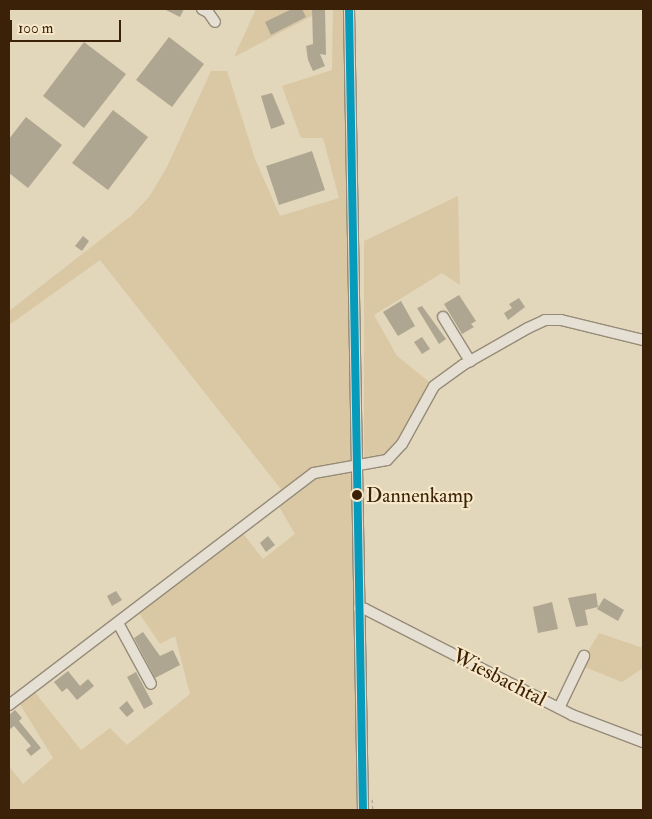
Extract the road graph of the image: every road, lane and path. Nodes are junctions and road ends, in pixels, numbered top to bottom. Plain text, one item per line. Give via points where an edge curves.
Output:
1 (202, 9) edge
2 (349, 9) edge
3 (215, 22) dead end
4 (443, 317) dead end
5 (643, 340) edge
6 (470, 361) junction
7 (356, 465) junction
8 (359, 608) junction
9 (118, 623) junction
10 (584, 656) dead end
11 (152, 684) dead end
12 (9, 705) edge
13 (559, 708) junction
14 (643, 742) edge
15 (363, 810) edge

1 - 3 street
2 - 7 street
4 - 6 street
5 - 6 street via 561,320 545,320
6 - 7 street via 434,386 402,444 387,460
7 - 8 street
7 - 9 street via 314,472
8 - 13 street, Wiesbachtal
8 - 15 street
9 - 11 street
9 - 12 street
10 - 13 street
13 - 14 street, Wiesbachtal

